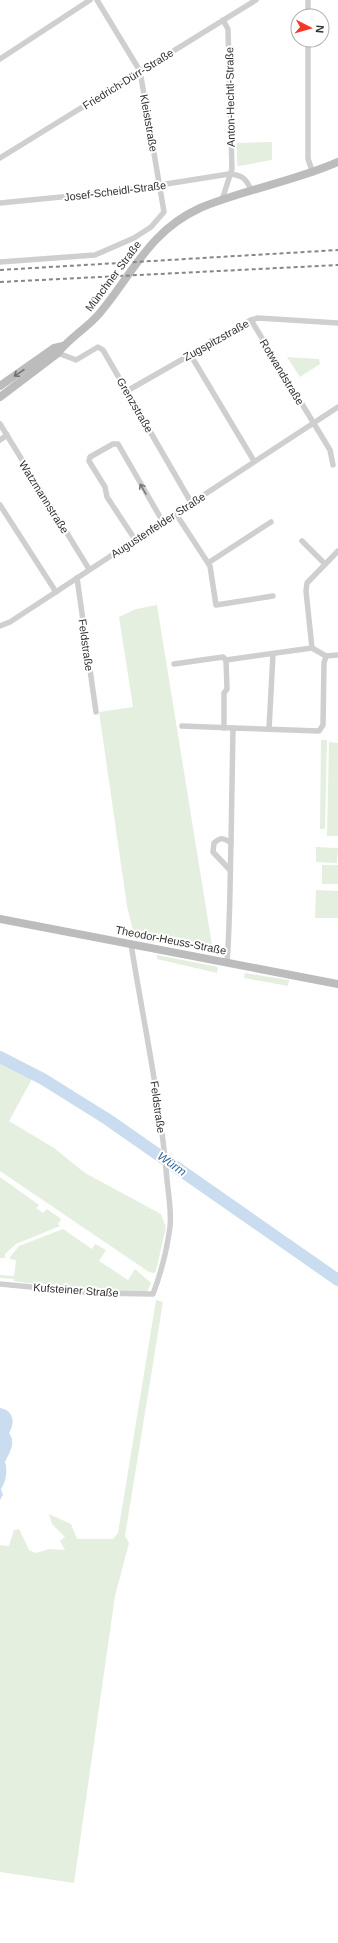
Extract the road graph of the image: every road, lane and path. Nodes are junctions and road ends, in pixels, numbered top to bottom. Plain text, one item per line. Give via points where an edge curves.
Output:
1 (90, 0) edge
2 (97, 0) edge
3 (256, 0) edge
4 (223, 20) junction
5 (308, 48) edge
6 (0, 59) edge
7 (140, 71) junction
8 (0, 158) edge
9 (338, 162) edge
10 (313, 173) junction
11 (229, 174) junction
12 (160, 186) junction
13 (251, 190) junction
14 (222, 200) junction
15 (0, 203) edge
16 (0, 262) edge
17 (251, 320) junction
18 (338, 323) edge
19 (63, 346) junction
20 (58, 354) junction
21 (190, 354) junction
22 (0, 386) edge
23 (127, 391) junction
24 (0, 397) edge
25 (338, 407) edge
26 (314, 423) junction
27 (0, 424) edge
28 (7, 435) junction
29 (0, 440) edge
30 (254, 461) junction
31 (333, 465) dead end
32 (192, 504) junction
33 (0, 506) edge
34 (176, 514) junction
35 (163, 522) junction
36 (271, 522) dead end
37 (136, 541) junction
38 (302, 541) dead end
39 (338, 551) edge
40 (208, 563) junction
41 (325, 564) junction
42 (89, 569) junction
43 (77, 578) junction
44 (56, 592) junction
45 (273, 596) dead end
46 (0, 626) edge
47 (312, 648) junction
48 (273, 654) junction
49 (338, 655) edge
50 (326, 656) junction
51 (226, 660) junction
52 (174, 664) dead end
53 (96, 712) dead end
54 (182, 726) dead end
55 (224, 728) junction
56 (233, 728) junction
57 (269, 729) junction
58 (231, 843) junction
59 (230, 870) junction
60 (0, 919) edge
61 (131, 944) junction
62 (227, 963) junction
63 (338, 984) edge
64 (0, 1284) edge
65 (153, 1294) joint

1 - 6 street
2 - 7 street, Kleiststraße
3 - 4 street, Friedrich-Dürr-Straße
4 - 7 street, Friedrich-Dürr-Straße
4 - 11 street, Anton-Hechtl-Straße via 228,29 232,154 232,169
5 - 10 street via 308,159
7 - 8 street, Friedrich-Dürr-Straße
7 - 12 street, Kleiststraße
9 - 10 main road, Münchner Straße
10 - 13 main road, Münchner Straße
11 - 12 street, Josef-Scheidl-Straße
11 - 13 street via 241,175
11 - 14 street
12 - 15 street, Josef-Scheidl-Straße
12 - 16 street, Kleiststraße via 164,212 151,227 127,242 95,255
13 - 14 main road, Münchner Straße
14 - 19 main road, Münchner Straße via 183,218 156,238 99,314
17 - 18 street, Zugspitzstraße via 258,318
17 - 21 street, Zugspitzstraße
17 - 26 street, Rotwandstraße
19 - 20 main road, Münchner Straße
19 -> 22 main road, Münchner Straße via 54,348
20 - 23 street, Grenzstraße via 76,360 94,349 101,348
20 - 24 main road, Münchner Straße
21 - 23 street, Zugspitzstraße
21 - 30 street
23 - 32 street, Grenzstraße
25 - 26 street, Augustenfelder Straße
26 - 30 street, Augustenfelder Straße
26 - 31 street via 330,450
27 - 28 street, Watzmannstraße
28 - 29 street
28 - 42 street, Watzmannstraße
30 - 32 street, Augustenfelder Straße
32 - 34 street, Augustenfelder Straße
33 - 44 street
34 - 35 street, Augustenfelder Straße
34 - 40 street
35 - 37 street, Augustenfelder Straße
35 -> 37 street via 118,444 113,444 90,457 89,461 107,497
36 - 40 street
37 - 42 street, Augustenfelder Straße
38 - 41 street
39 - 41 street
40 - 45 street via 216,604
41 - 47 street via 306,583
42 - 43 street, Augustenfelder Straße
43 - 44 street, Augustenfelder Straße
43 - 53 street, Feldstraße
44 - 46 street, Augustenfelder Straße
47 - 48 street
47 - 50 street
48 - 51 street
48 - 57 street
49 - 50 street
50 - 57 street via 321,729
51 - 52 street via 223,657
51 - 55 street
54 - 55 street
55 - 56 street
56 - 57 street
56 - 58 street
58 - 59 street
58 - 59 street via 220,838 212,847 216,856
59 - 62 street
60 - 61 main road, Theodor-Heuss-Straße
61 - 62 main road, Theodor-Heuss-Straße
61 - 65 street, Feldstraße via 157,1092 170,1225
62 - 63 main road, Theodor-Heuss-Straße
64 - 65 street, Kufsteiner Straße via 94,1294

